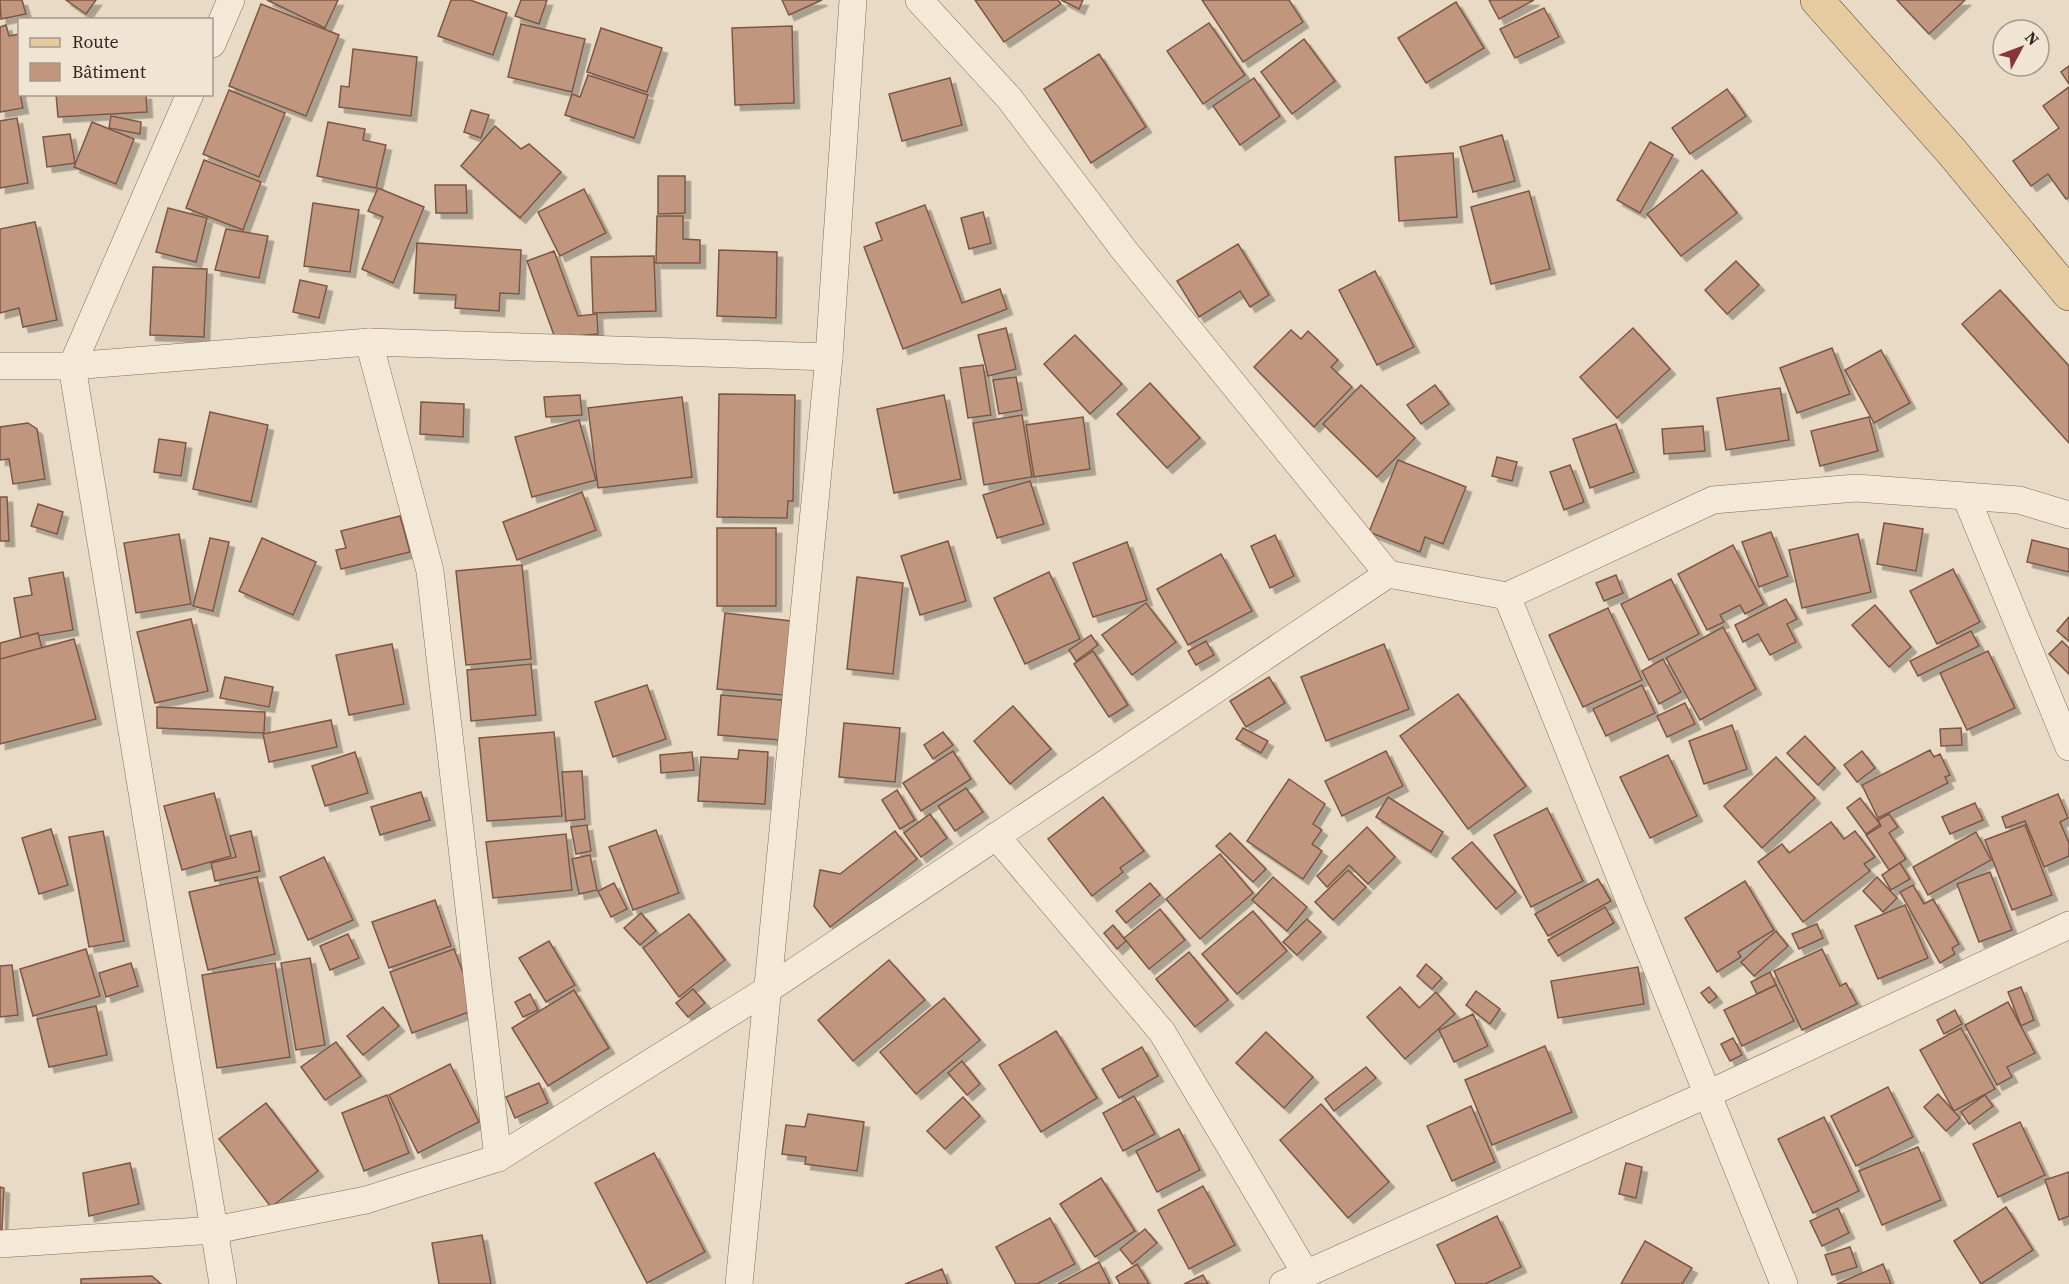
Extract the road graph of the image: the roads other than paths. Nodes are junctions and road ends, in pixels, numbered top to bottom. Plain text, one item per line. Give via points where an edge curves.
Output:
1 (231, 0) edge
2 (853, 0) edge
3 (919, 0) edge
4 (1817, 0) edge
5 (213, 42) edge
6 (189, 96) edge
7 (2069, 294) edge
8 (369, 342) junction
9 (829, 357) junction
10 (0, 366) edge
11 (72, 366) junction
12 (1966, 497) junction
13 (2069, 515) edge
14 (1388, 574) junction
15 (1508, 596) junction
16 (2069, 747) edge
17 (996, 836) junction
18 (2069, 924) edge
19 (767, 990) junction
20 (1708, 1094) junction
21 (498, 1158) junction
22 (215, 1230) junction
23 (0, 1244) edge
24 (1294, 1279) edge
25 (223, 1284) edge
26 (740, 1284) edge
27 (1784, 1284) edge

1 - 5 street
2 - 9 street
3 - 14 street via 1010,98 1124,250
4 - 7 main road via 1952,152
6 - 11 street
8 - 9 street
8 - 11 street
8 - 21 street via 430,571
9 - 19 street
10 - 11 street
11 - 22 street
12 - 13 street via 2019,500
12 - 15 street via 1856,488 1713,500
12 - 16 street
14 - 15 street
14 - 17 street
15 - 20 street
17 - 19 street
17 - 24 street via 1162,1032
18 - 20 street
19 - 21 street
19 - 26 street
20 - 24 street
20 - 27 street
21 - 22 street via 366,1200
22 - 23 street
22 - 25 street

